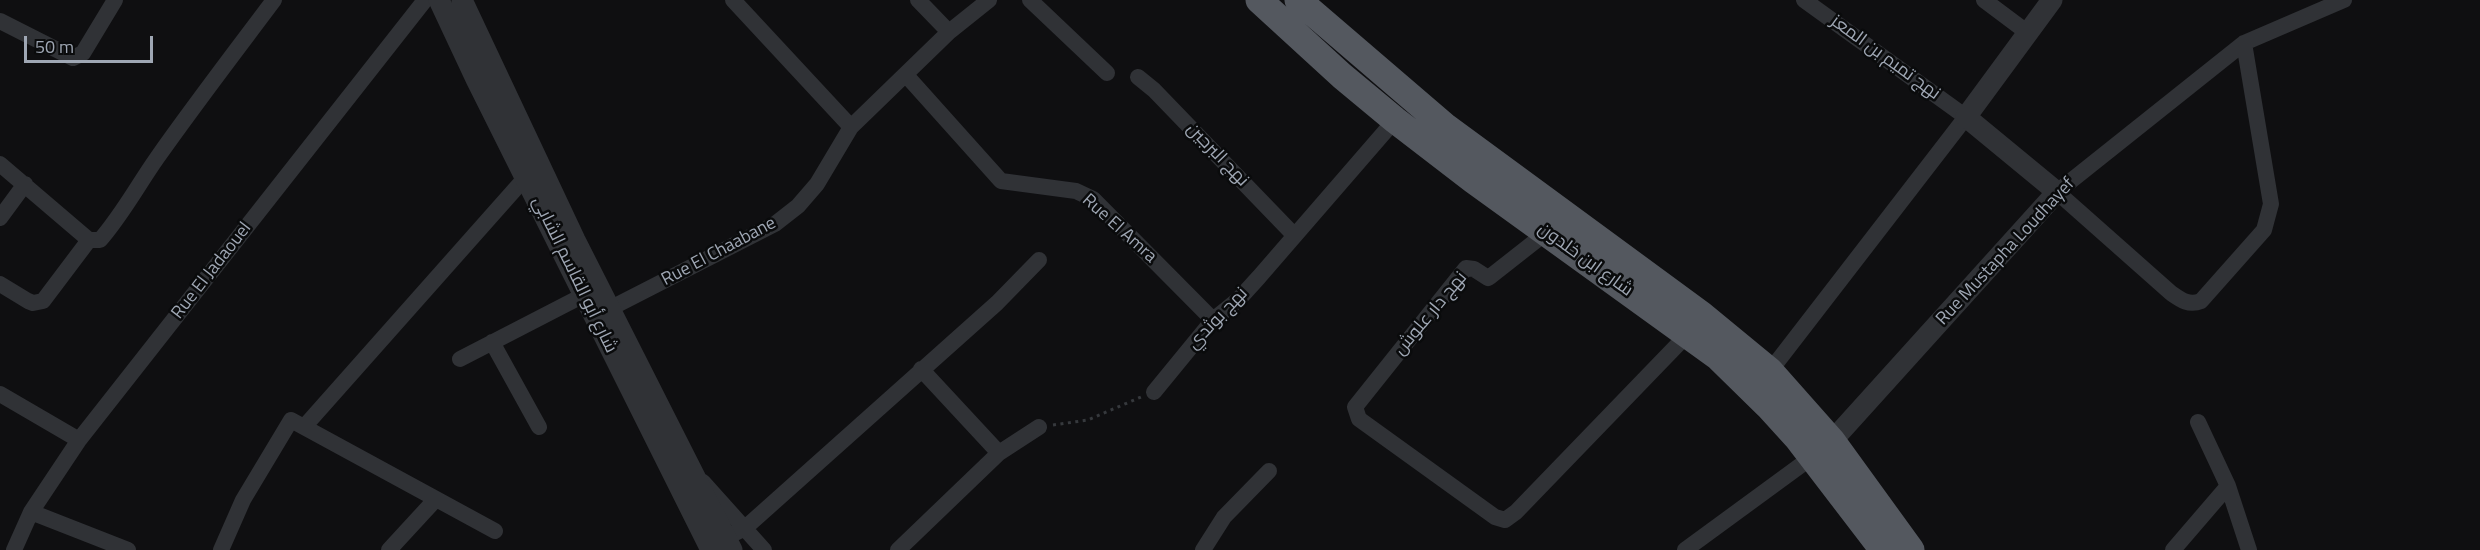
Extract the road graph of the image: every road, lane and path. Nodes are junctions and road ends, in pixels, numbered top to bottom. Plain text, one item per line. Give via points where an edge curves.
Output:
1 (115, 0) edge
2 (274, 0) edge
3 (425, 0) edge
4 (439, 0) edge
5 (462, 0) edge
6 (734, 0) edge
7 (918, 0) edge
8 (989, 0) edge
9 (1030, 0) edge
10 (1259, 0) edge
11 (1298, 0) edge
12 (1804, 0) edge
13 (1984, 0) edge
14 (2052, 0) edge
15 (2344, 0) edge
16 (0, 21) edge
17 (949, 32) junction
18 (2028, 33) junction
19 (2244, 43) junction
20 (1107, 73) dead end
21 (906, 75) junction
22 (1138, 78) dead end
23 (1966, 117) junction
24 (1395, 120) junction
25 (851, 127) junction
26 (0, 164) edge
27 (532, 172) junction
28 (25, 184) junction
29 (2057, 192) junction
30 (0, 218) edge
31 (1547, 232) junction
32 (1294, 234) junction
33 (89, 240) junction
34 (1039, 260) dead end
35 (0, 284) edge
36 (584, 295) junction
37 (609, 309) junction
38 (1213, 320) junction
39 (1687, 335) junction
40 (492, 342) junction
41 (460, 359) dead end
42 (921, 369) junction
43 (1770, 371) junction
44 (1154, 392) joint
45 (0, 394) edge
46 (2198, 422) dead end
47 (304, 427) junction
48 (539, 427) dead end
49 (1039, 427) joint
50 (79, 440) junction
51 (1822, 449) junction
52 (999, 453) junction
53 (690, 469) junction
54 (1269, 471) dead end
55 (2228, 486) junction
56 (435, 500) junction
57 (31, 512) junction
58 (746, 528) junction
59 (495, 531) dead end
60 (719, 546) edge
61 (14, 550) edge
62 (128, 550) edge
63 (221, 550) edge
64 (389, 550) edge
65 (765, 550) edge
66 (898, 550) edge
67 (1203, 550) edge
68 (1684, 550) edge
69 (1883, 550) edge
70 (1911, 550) edge
71 (2173, 550) edge
72 (2249, 550) edge

1 - 16 street via 83,53 73,58
2 - 33 street via 193,107 107,232 100,240
3 - 50 street, Rue El Jadaouel
4 - 27 street, شارع أبو القاسم الشابي
5 - 27 street, شارع أبو القاسم الشابي
6 - 25 street
7 - 17 street
8 - 17 street, Rue El Chaabane
9 - 20 street
10 - 24 highway, شارع ابن خلدون
11 - 43 highway, شارع ابن خلدون via 1446,127 1702,315
12 - 23 street, نهج تميم بن المعز
13 - 18 street
14 - 18 street
15 - 19 street, Rue Mustapha Loudhayef
17 - 21 street, Rue El Chaabane
18 - 23 street
19 - 29 street, Rue Mustapha Loudhayef
19 - 29 street via 2271,204 2264,230 2201,301 2182,301 2170,293
21 - 25 street, Rue El Chaabane
21 - 38 street, Rue El Amra via 1001,181 1076,190 1093,199
22 - 32 street, نهج البرجين
23 - 29 street
23 - 43 street
24 - 31 highway, شارع ابن خلدون
24 - 32 street, نهج بوثدي
25 - 37 street, Rue El Chaabane via 817,184 775,224
26 - 28 street
27 - 36 street, شارع أبو القاسم الشابي
27 - 37 street, شارع أبو القاسم الشابي
27 - 47 street
28 - 30 street
28 - 33 street
29 - 51 street, Rue Mustapha Loudhayef
31 - 39 highway, شارع ابن خلدون
31 - 39 street, نهج دار علوش via 1488,278 1466,268 1355,407 1359,419 1495,517 1505,520
32 - 38 street, نهج بوثدي via 1239,298
33 - 35 street via 43,301 33,303
34 - 42 street via 997,303
36 - 40 street
36 - 60 street, شارع أبو القاسم الشابي
37 - 53 street, شارع أبو القاسم الشابي
38 - 44 street, نهج بوثدي
39 - 51 highway, شارع ابن خلدون via 1718,357 1768,406
40 - 41 street
40 - 48 street
42 - 52 street
42 - 58 street
43 - 51 highway, شارع ابن خلدون
44 - 49 path via 1088,420
45 - 50 street
46 - 55 street
47 - 56 street
47 - 63 street via 291,420 243,500
49 - 52 street
50 - 57 street, Rue El Jadaouel
51 - 68 street
51 - 69 highway, شارع ابن خلدون
51 - 70 highway, شارع ابن خلدون
52 - 66 street
53 - 58 street
53 - 60 street, شارع أبو القاسم الشابي
54 - 67 street via 1224,517
55 - 71 street
55 - 72 street
56 - 59 street
56 - 64 street
57 - 61 street, Rue El Jadaouel
57 - 62 street
58 - 60 street
58 - 65 street

